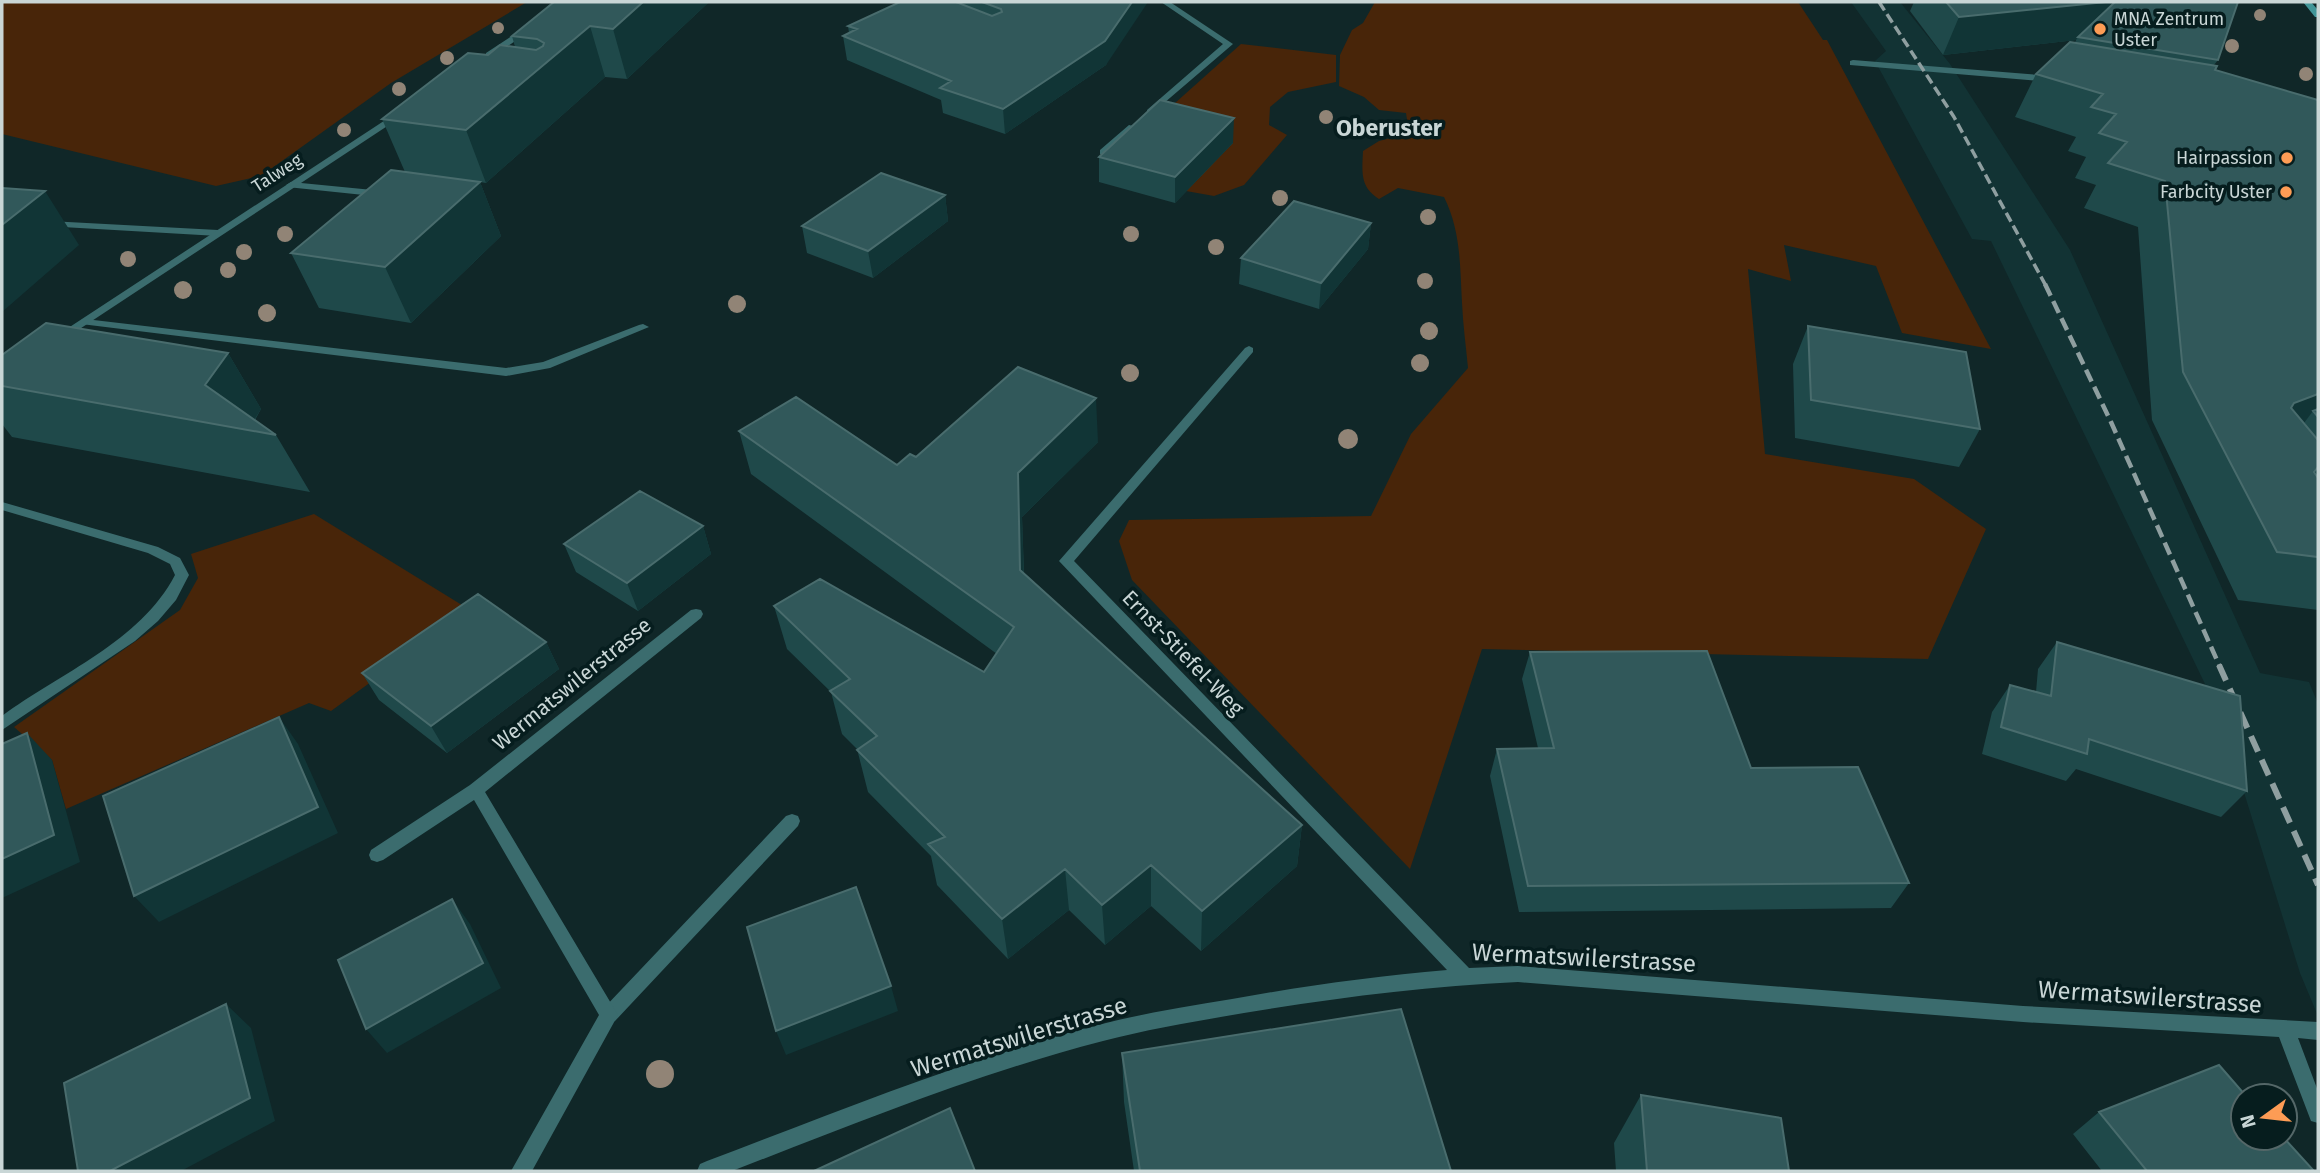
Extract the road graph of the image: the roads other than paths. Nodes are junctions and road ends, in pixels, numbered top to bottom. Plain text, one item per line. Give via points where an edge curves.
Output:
1 (1165, 2) edge
2 (2307, 2) edge
3 (2318, 15) edge
4 (535, 25) edge
5 (481, 60) edge
6 (1853, 63) dead end
7 (2068, 82) edge
8 (404, 111) edge
9 (1103, 152) edge
10 (292, 185) junction
11 (396, 195) edge
12 (42, 223) edge
13 (219, 233) junction
14 (85, 322) junction
15 (643, 327) dead end
16 (54, 342) edge
17 (1250, 350) dead end
18 (2, 506) edge
19 (696, 614) dead end
20 (2, 724) edge
21 (476, 790) junction
22 (792, 821) dead end
23 (377, 855) dead end
24 (1464, 975) junction
25 (610, 1015) junction
26 (2285, 1030) junction
27 (2318, 1031) edge
28 (2318, 1114) edge
29 (521, 1171) edge
30 (707, 1171) edge

1 - 9 street via 1229,44
2 - 3 main road
4 - 5 street
6 - 7 street
8 - 10 street, Talweg
10 - 11 street
10 - 13 street, Talweg
12 - 13 street
13 - 14 street, Talweg
14 - 15 street via 506,372 546,365
14 - 16 street, Talweg
17 - 24 street, Ernst-Stiefel-Weg via 1066,561
18 - 20 street via 153,550 176,561 182,575 177,590 135,632
19 - 21 street, Wermatswilerstrasse
21 - 23 street, Wermatswilerstrasse
21 - 25 street
22 - 25 street
24 - 26 street, Wermatswilerstrasse via 1518,974
24 - 30 street, Wermatswilerstrasse via 1306,994 1084,1037 854,1115
25 - 29 street
26 - 27 street, Wermatswilerstrasse
26 - 28 street

